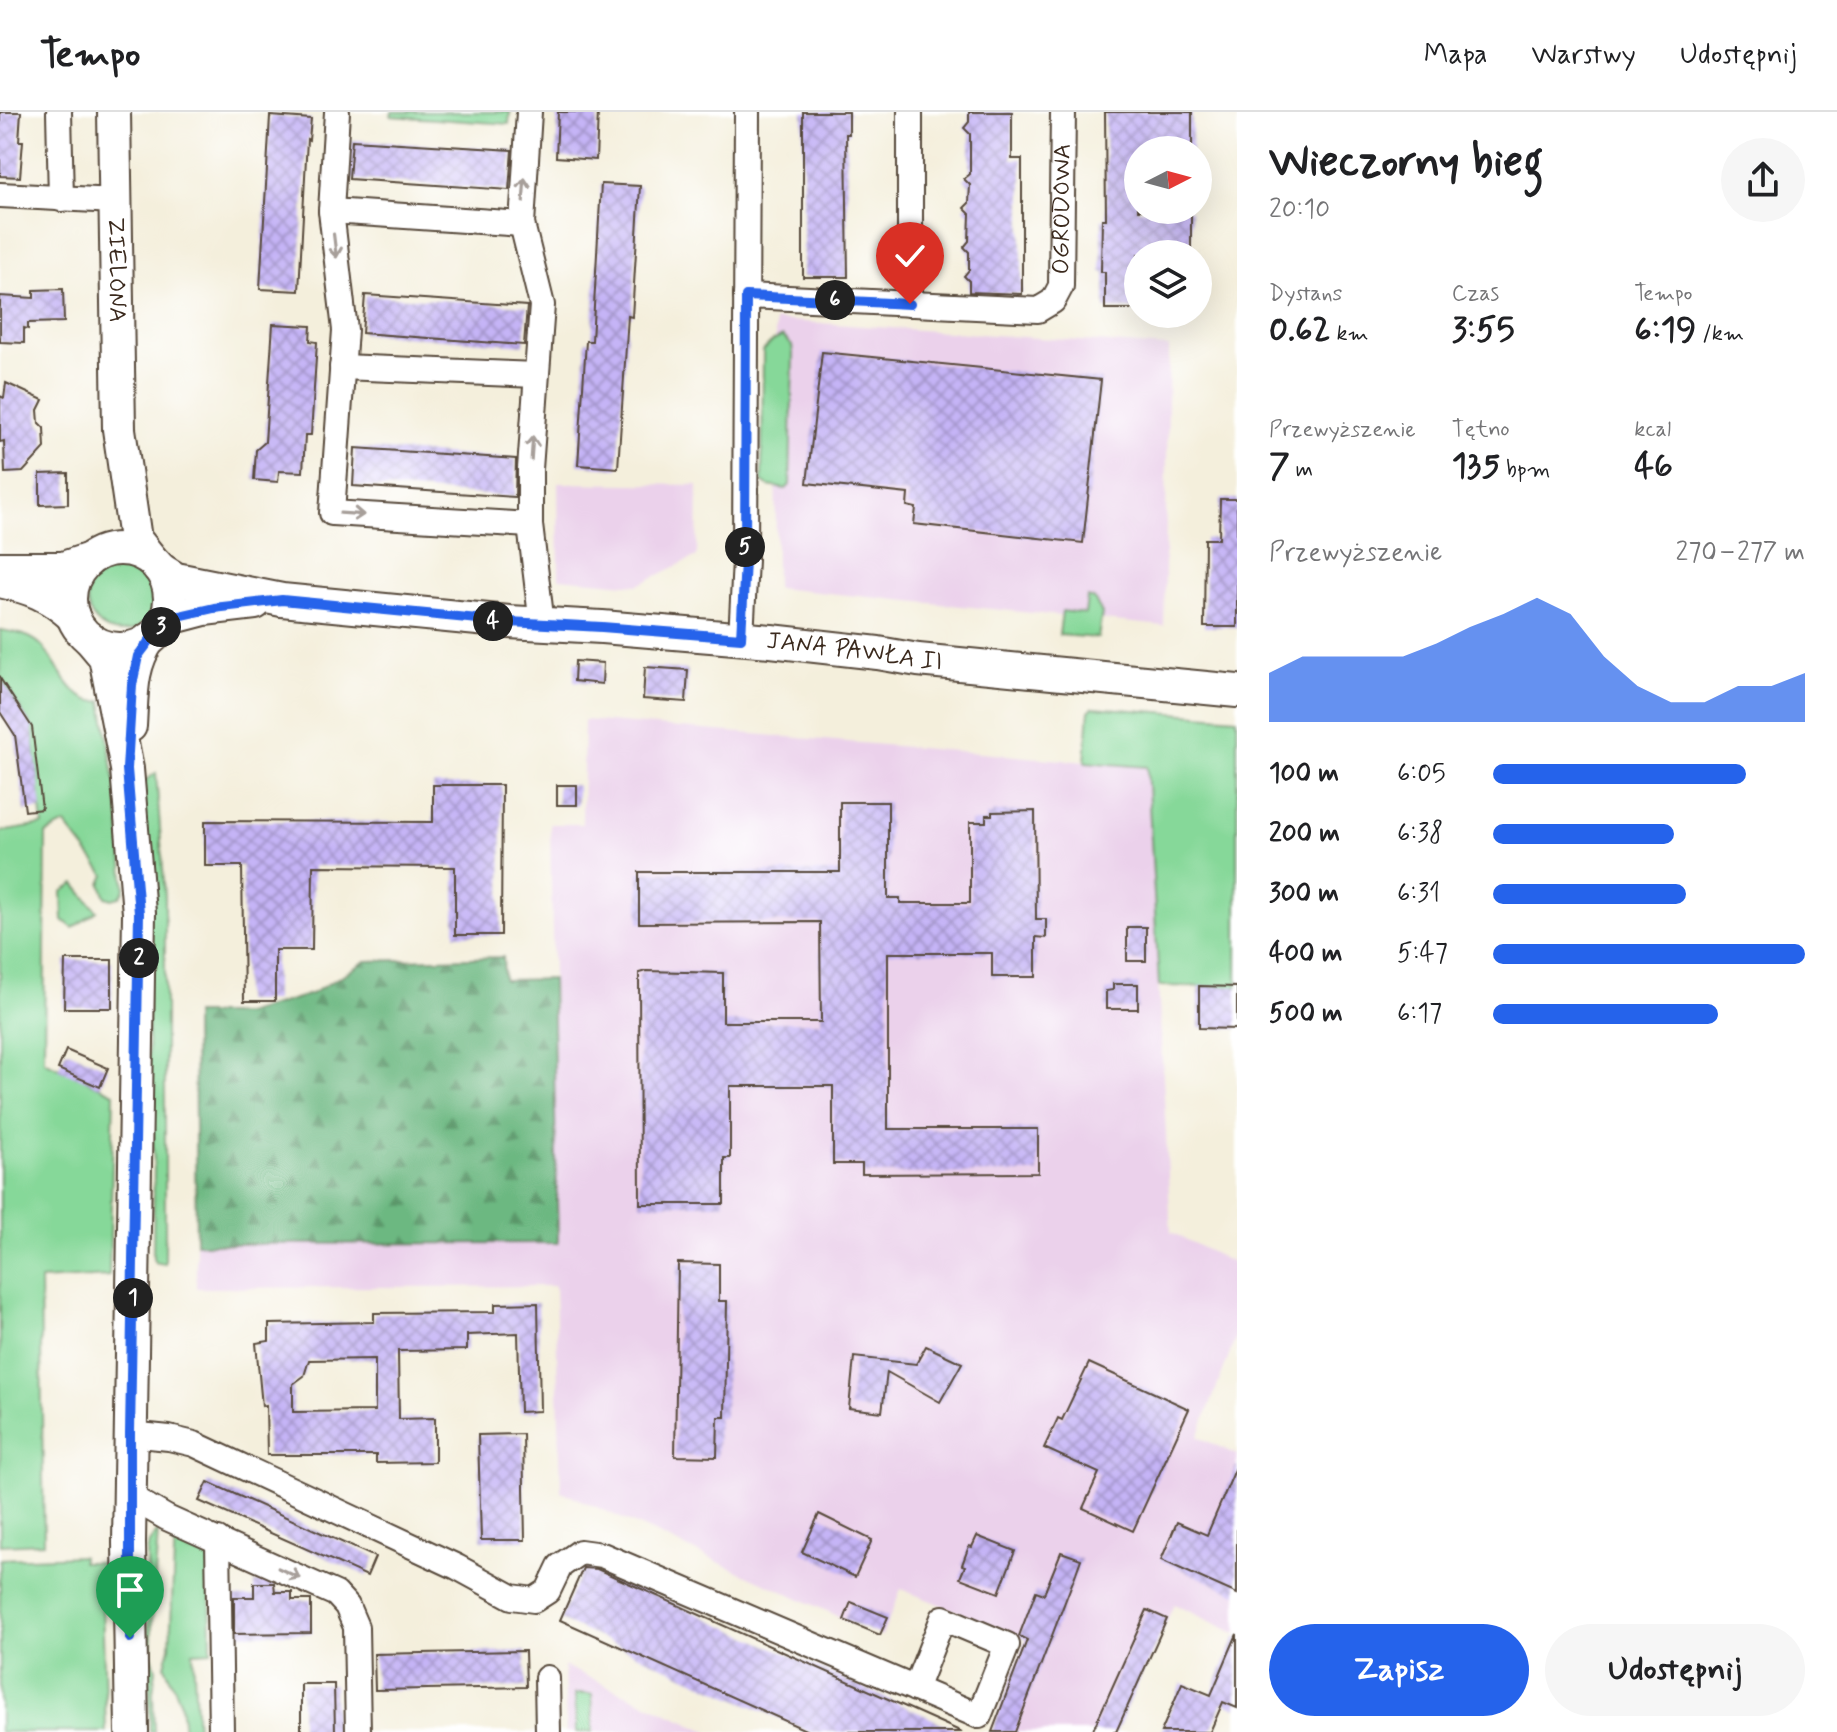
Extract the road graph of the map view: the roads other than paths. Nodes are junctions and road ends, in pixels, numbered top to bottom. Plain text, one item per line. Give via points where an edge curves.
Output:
1 (59, 112) edge
2 (114, 112) edge
3 (337, 112) edge
4 (529, 112) edge
5 (747, 112) edge
6 (910, 112) edge
7 (1063, 112) edge
8 (0, 195) edge
9 (61, 199) junction
10 (115, 201) junction
11 (331, 211) junction
12 (522, 224) junction
13 (746, 296) junction
14 (910, 304) junction
15 (342, 367) junction
16 (536, 375) junction
17 (119, 429) junction
18 (530, 525) junction
19 (91, 558) junction
20 (156, 564) junction
21 (0, 568) edge
22 (0, 581) edge
23 (282, 600) junction
24 (542, 625) junction
25 (81, 627) junction
26 (158, 629) junction
27 (741, 638) junction
28 (1237, 691) edge
29 (127, 769) junction
30 (130, 1434) junction
31 (129, 1496) junction
32 (218, 1540) junction
33 (547, 1678) dead end
34 (915, 1689) dead end
35 (132, 1732) edge
36 (221, 1732) edge
37 (358, 1732) edge
38 (548, 1732) edge

1 - 9 street
2 - 10 street, ZIELONA
3 - 11 street
12 -> 4 street
5 - 13 street
6 - 14 street
7 - 14 street, OGRODOWA via 1061,286 1053,301 1038,310
8 - 9 street
9 - 10 street
10 - 17 street, ZIELONA
11 - 12 street
11 -> 15 street via 345,330
12 - 16 street via 542,305
13 - 14 street, OGRODOWA
13 - 27 street
15 - 16 street
15 -> 18 street via 332,513
18 -> 16 street
17 - 19 street, ZIELONA via 105,540
17 - 20 street, ZIELONA via 135,539
18 - 24 street
19 - 20 street via 129,549
19 - 21 street via 63,568
19 - 25 street via 73,580 70,604
20 - 23 street, JANA PAWŁA II via 176,579
20 - 26 street via 169,593
22 - 25 street via 52,599
23 - 24 street, JANA PAWŁA II
23 - 26 street, JANA PAWŁA II via 214,608
24 - 27 street, JANA PAWŁA II
25 - 26 street via 100,645 125,649
25 - 29 street via 105,657
26 - 29 street via 138,656
27 - 28 street, JANA PAWŁA II
29 - 30 street via 139,913
30 - 31 street
30 - 34 street via 194,1444 512,1597 534,1600 548,1591 560,1566 580,1552 602,1555
31 - 32 street
31 - 35 street
32 - 36 street
32 -> 37 street via 336,1594 347,1606 356,1627
33 - 38 street

